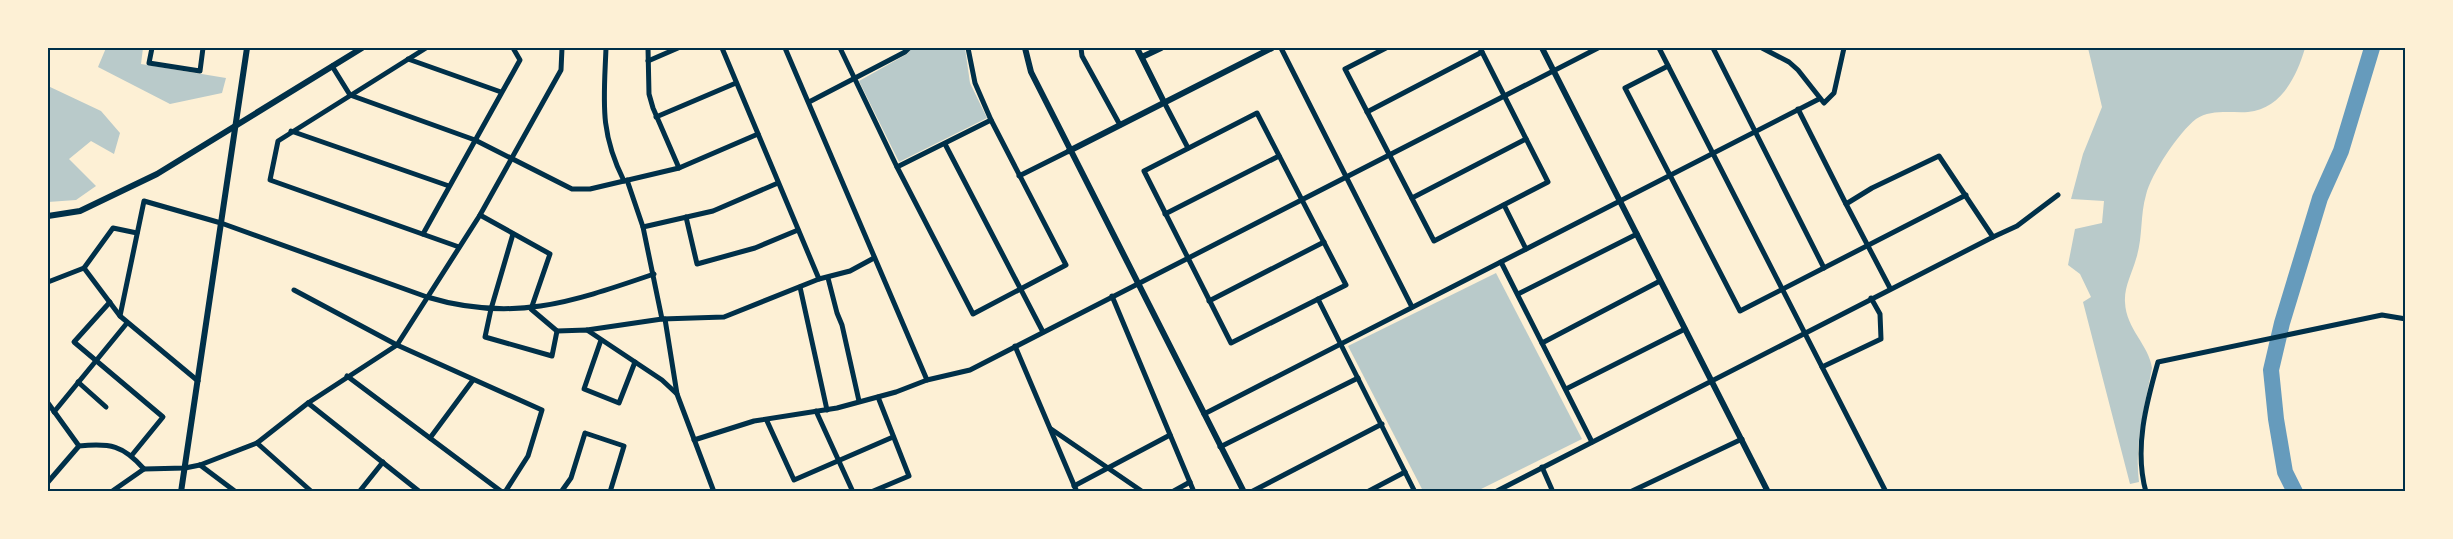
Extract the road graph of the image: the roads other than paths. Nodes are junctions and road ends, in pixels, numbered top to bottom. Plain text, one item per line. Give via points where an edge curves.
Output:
1 (152, 48) edge
2 (203, 48) edge
3 (247, 48) edge
4 (362, 48) edge
5 (426, 48) edge
6 (514, 48) edge
7 (562, 48) edge
8 (606, 48) edge
9 (648, 48) edge
10 (678, 48) edge
11 (722, 48) edge
12 (785, 48) edge
13 (840, 48) edge
14 (909, 48) edge
15 (968, 48) edge
16 (1025, 48) edge
17 (1081, 48) edge
18 (1137, 48) edge
19 (1161, 48) edge
20 (1272, 48) edge
21 (1280, 48) edge
22 (1386, 48) edge
23 (1542, 48) edge
24 (1598, 48) edge
25 (1659, 48) edge
26 (1713, 48) edge
27 (1762, 48) edge
28 (1844, 48) edge
29 (1481, 50) edge
30 (1142, 58) junction
31 (408, 59) junction
32 (648, 61) junction
33 (332, 66) junction
34 (1668, 66) junction
35 (1553, 71) junction
36 (854, 78) junction
37 (736, 83) junction
38 (501, 92) junction
39 (350, 95) junction
40 (1504, 96) junction
41 (1819, 99) junction
42 (809, 102) junction
43 (1164, 102) junction
44 (1798, 109) junction
45 (1367, 112) junction
46 (656, 117) junction
47 (991, 120) junction
48 (1120, 125) junction
49 (235, 127) junction
50 (291, 130) junction
51 (1756, 131) junction
52 (758, 134) junction
53 (1526, 139) junction
54 (475, 140) junction
55 (945, 144) junction
56 (1188, 148) junction
57 (1069, 151) junction
58 (1713, 153) junction
59 (1389, 155) junction
60 (1279, 156) junction
61 (512, 158) junction
62 (897, 167) junction
63 (679, 168) junction
64 (1019, 176) junction
65 (1670, 176) junction
66 (1346, 177) junction
67 (626, 180) junction
68 (778, 183) junction
69 (449, 186) junction
70 (1966, 195) junction
71 (2058, 195) dead end
72 (1412, 198) junction
73 (1302, 199) junction
74 (1620, 200) junction
75 (1846, 204) junction
76 (1504, 205) junction
77 (1165, 214) junction
78 (480, 215) junction
79 (48, 216) edge
80 (686, 217) junction
81 (221, 222) junction
82 (643, 226) junction
83 (798, 230) junction
84 (137, 233) junction
85 (423, 234) junction
86 (514, 234) junction
87 (1637, 234) junction
88 (1993, 237) junction
89 (1324, 242) junction
90 (1868, 245) junction
91 (459, 247) junction
92 (1526, 249) junction
93 (874, 258) junction
94 (1188, 258) junction
95 (1501, 262) junction
96 (84, 268) junction
97 (1824, 268) junction
98 (654, 274) junction
99 (828, 278) junction
100 (819, 279) junction
101 (1660, 281) junction
102 (48, 282) edge
103 (1138, 283) junction
104 (800, 287) junction
105 (1890, 288) junction
106 (1020, 289) junction
107 (1783, 289) junction
108 (294, 290) dead end
109 (1518, 294) junction
110 (1112, 296) junction
111 (427, 297) junction
112 (1871, 298) junction
113 (1318, 299) junction
114 (1209, 301) junction
115 (110, 302) junction
116 (1412, 306) junction
117 (531, 308) junction
118 (491, 309) junction
119 (2406, 312) edge
120 (120, 316) junction
121 (2396, 316) junction
122 (664, 319) junction
123 (2406, 319) edge
124 (127, 323) junction
125 (1685, 329) junction
126 (587, 330) junction
127 (557, 331) junction
128 (1043, 332) junction
129 (1805, 333) junction
130 (601, 340) junction
131 (1542, 342) junction
132 (1340, 344) junction
133 (397, 345) junction
134 (1015, 346) junction
135 (94, 361) junction
136 (635, 362) junction
137 (1822, 367) junction
138 (347, 376) junction
139 (1358, 378) junction
140 (473, 380) junction
141 (927, 380) junction
142 (198, 381) junction
143 (1711, 381) junction
144 (78, 382) junction
145 (1566, 389) junction
146 (678, 394) junction
147 (878, 397) junction
148 (858, 401) junction
149 (48, 403) edge
150 (308, 403) junction
151 (106, 407) dead end
152 (827, 410) junction
153 (816, 411) junction
154 (54, 412) junction
155 (1204, 414) junction
156 (767, 420) junction
157 (1382, 424) junction
158 (1051, 429) junction
159 (1170, 435) junction
160 (894, 437) junction
161 (430, 438) junction
162 (1742, 439) junction
163 (694, 440) junction
164 (1592, 442) junction
165 (257, 443) junction
166 (80, 446) junction
167 (1220, 447) junction
168 (132, 455) junction
169 (838, 459) junction
170 (383, 462) junction
171 (200, 465) junction
172 (1542, 467) junction
173 (144, 468) junction
174 (185, 468) junction
175 (1110, 468) junction
176 (1405, 472) junction
177 (48, 482) edge
178 (1190, 482) junction
179 (1076, 489) edge
180 (233, 491) edge
181 (111, 492) edge
182 (181, 492) edge
183 (312, 492) edge
184 (359, 492) edge
185 (420, 492) edge
186 (503, 492) edge
187 (562, 492) edge
188 (610, 492) edge
189 (714, 492) edge
190 (853, 492) edge
191 (871, 492) edge
192 (1143, 492) edge
193 (1172, 492) edge
194 (1194, 492) edge
195 (1244, 492) edge
196 (1252, 492) edge
197 (1367, 492) edge
198 (1415, 492) edge
199 (1495, 492) edge
200 (1553, 492) edge
201 (1630, 492) edge
202 (1768, 492) edge
203 (1886, 492) edge
204 (2146, 492) edge

1 - 2 street via 149,63 200,71
3 - 49 street
4 - 33 street
5 - 31 street
6 - 38 street via 520,60
7 - 61 street via 562,70
8 - 67 street via 604,126 610,151
9 - 32 street
10 - 32 street
11 - 37 street
12 - 42 street
13 - 36 street
14 - 36 street
15 - 47 street via 975,83
16 - 57 street via 1030,72
17 - 48 street via 1082,56
18 - 30 street
19 - 30 street
20 - 43 street
21 - 66 street
22 - 45 street via 1345,69
23 - 35 street
24 - 35 street
25 - 34 street
26 - 51 street
27 - 41 street via 1798,70
28 - 41 street via 1834,93 1824,104
29 - 40 street
29 - 45 street
30 - 43 street
31 - 38 street
31 - 39 street
32 - 46 street via 650,94
33 - 39 street
33 - 49 street
34 - 58 street
34 - 65 street via 1625,88
35 - 40 street
35 - 74 street
36 - 42 street
36 - 62 street
37 - 46 street
37 - 52 street
38 - 54 street
39 - 50 street
39 - 54 street
40 - 53 street
40 - 59 street
41 - 44 street
42 - 93 street
43 - 48 street
43 - 56 street
44 - 51 street
44 - 75 street
45 - 59 street
46 - 63 street
47 - 55 street
47 - 64 street
48 - 57 street
49 - 79 street via 134,186 80,211
49 - 81 street
50 - 69 street
50 - 85 street via 278,141 270,180
51 - 58 street
51 - 97 street
52 - 63 street
52 - 68 street
53 - 72 street
53 - 76 street via 1548,182
54 - 61 street
54 - 69 street
55 - 62 street
55 - 106 street
56 - 60 street via 1257,113
56 - 77 street via 1144,171
57 - 64 street
57 - 103 street
58 - 65 street
58 - 107 street
59 - 66 street
59 - 72 street
60 - 73 street
60 - 77 street
61 - 67 street via 572,189 590,189
61 - 78 street
62 - 106 street via 973,314
63 - 67 street
64 - 106 street via 1066,265
65 - 74 street
65 - 107 street via 1740,311
66 - 73 street
66 - 116 street
67 - 82 street
68 - 80 street via 713,211
68 - 83 street
69 - 85 street
70 - 75 street via 1939,156
70 - 88 street
70 - 90 street
71 - 88 street via 2018,226
72 - 76 street via 1434,241
73 - 89 street
73 - 94 street
74 - 87 street
74 - 92 street
75 - 90 street
76 - 92 street
77 - 94 street
78 - 86 street
78 - 91 street
80 - 82 street
80 - 83 street via 697,264 755,248
81 - 84 street via 144,201
81 - 111 street
81 - 142 street
82 - 98 street
83 - 100 street
84 - 96 street via 112,228
84 - 120 street
85 - 91 street
86 - 117 street via 550,254
86 - 118 street
87 - 101 street
87 - 109 street
88 - 105 street
89 - 113 street via 1346,285
89 - 114 street
90 - 97 street
90 - 105 street
91 - 111 street
92 - 95 street
93 - 99 street
93 - 141 street
94 - 103 street
94 - 114 street
95 - 109 street
95 - 116 street
96 - 102 street
96 - 115 street
97 - 107 street
98 - 117 street via 579,299
98 - 122 street
99 - 100 street
99 - 148 street
100 - 104 street
101 - 125 street
101 - 131 street
103 - 110 street
103 - 155 street
104 - 122 street via 724,317
104 - 152 street
105 - 112 street
106 - 128 street
107 - 129 street
108 - 133 street
109 - 131 street
110 - 128 street
110 - 159 street
111 - 118 street
111 - 133 street
112 - 129 street
112 - 137 street via 1880,314 1881,339
113 - 114 street via 1231,343
113 - 132 street
115 - 120 street
115 - 135 street via 74,342
116 - 132 street
117 - 118 street
117 - 127 street
118 - 127 street via 485,337 552,356
119 - 121 street
120 - 124 street
121 - 123 street
121 - 204 street via 2382,315 2158,362 2140,443
122 - 126 street
122 - 146 street
124 - 135 street
124 - 142 street
125 - 143 street
125 - 145 street
126 - 127 street
126 - 130 street
128 - 134 street
129 - 137 street
129 - 143 street
130 - 136 street
130 - 136 street via 584,389 619,403
131 - 145 street
132 - 139 street
132 - 155 street
133 - 138 street
133 - 140 street
134 - 141 street via 970,370
134 - 158 street
135 - 144 street
135 - 168 street via 163,417
136 - 146 street
137 - 203 street
138 - 150 street
138 - 161 street
139 - 157 street
139 - 167 street
140 - 161 street
140 - 186 street via 542,410 528,456
141 - 147 street
142 - 174 street
143 - 162 street
143 - 164 street
144 - 151 street
144 - 154 street
145 - 164 street
146 - 163 street
147 - 148 street
147 - 160 street
148 - 152 street
149 - 154 street
150 - 165 street
150 - 170 street
152 - 153 street
153 - 156 street
153 - 169 street
154 - 166 street
155 - 167 street
156 - 163 street
156 - 169 street via 794,480
157 - 176 street
157 - 196 street
158 - 175 street
158 - 179 street
159 - 175 street
159 - 178 street
160 - 169 street
160 - 191 street via 909,476
161 - 186 street
162 - 201 street
162 - 202 street
163 - 189 street
164 - 172 street
165 - 171 street
165 - 183 street
166 - 168 street via 101,444 119,447
166 - 177 street
167 - 195 street
168 - 173 street
169 - 190 street
170 - 184 street
170 - 185 street
171 - 174 street
171 - 180 street
172 - 199 street
172 - 200 street
173 - 174 street
173 - 181 street
174 - 182 street
175 - 179 street
175 - 192 street
176 - 197 street
176 - 198 street
178 - 193 street
178 - 194 street
187 - 188 street via 573,472 585,433 624,446

